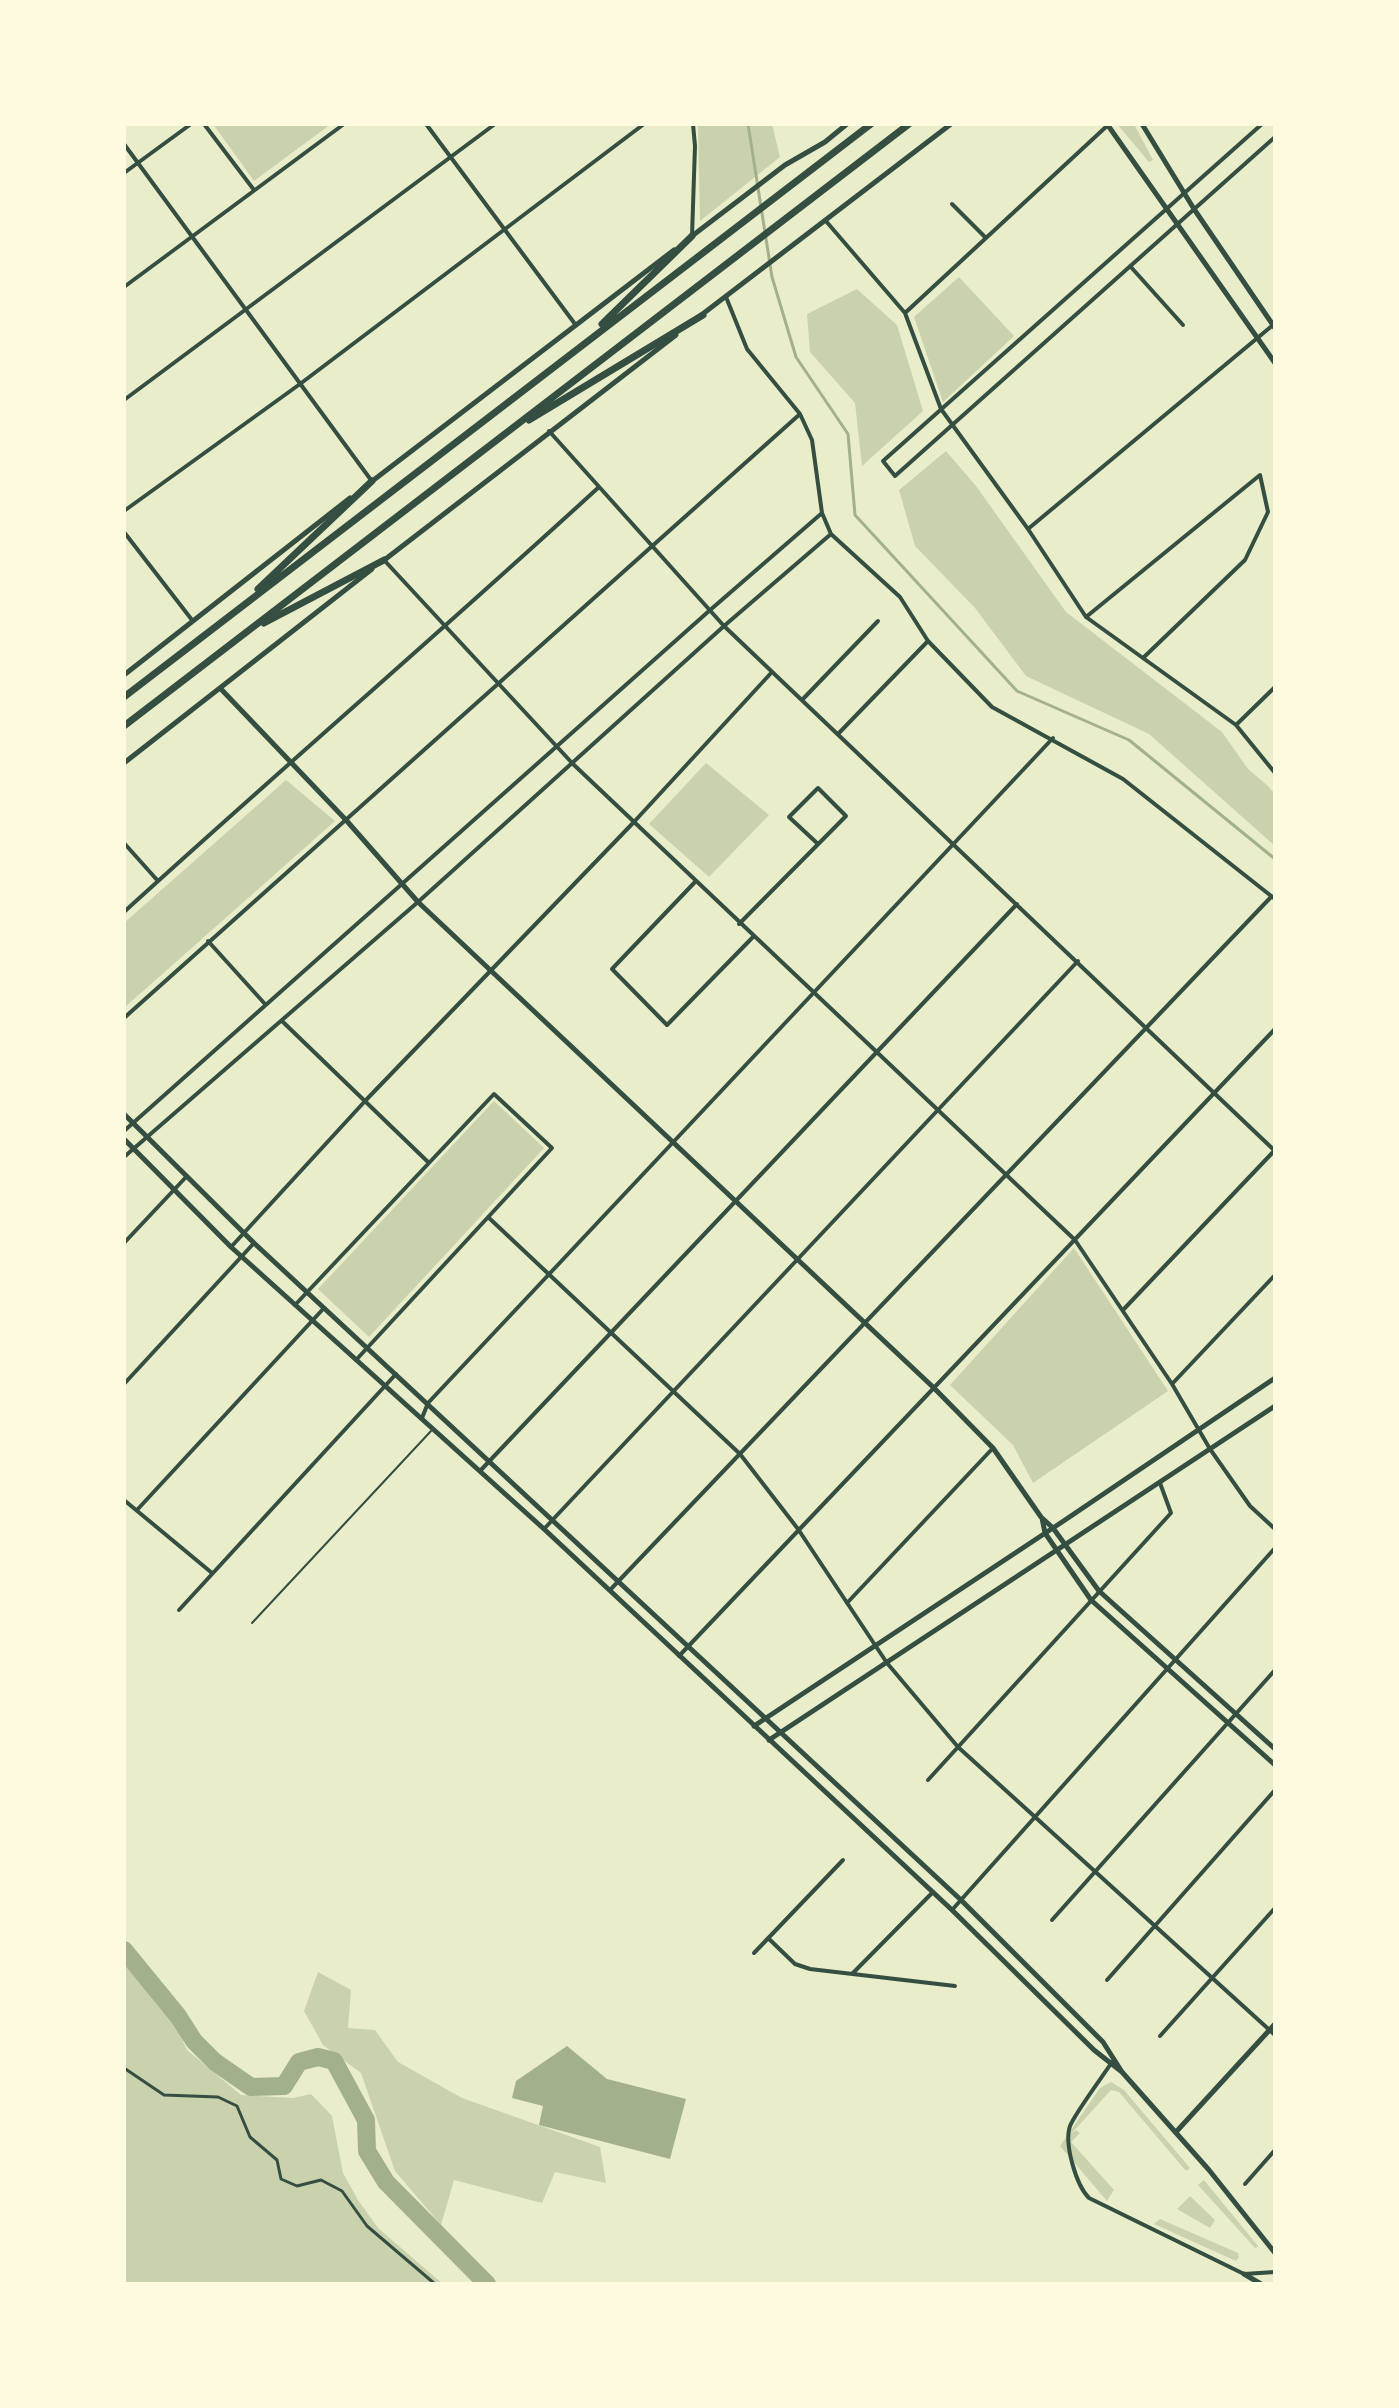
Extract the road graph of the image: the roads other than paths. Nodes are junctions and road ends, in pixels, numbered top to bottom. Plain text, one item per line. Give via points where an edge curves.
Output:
1 (191, 124) edge
2 (204, 124) edge
3 (344, 124) edge
4 (426, 124) edge
5 (495, 124) edge
6 (644, 124) edge
7 (693, 124) edge
8 (847, 124) edge
9 (871, 124) edge
10 (909, 124) edge
11 (951, 124) edge
12 (1108, 124) edge
13 (1142, 124) edge
14 (1262, 124) edge
15 (1275, 137) edge
16 (124, 144) edge
17 (451, 157) junction
18 (138, 163) junction
19 (124, 173) edge
20 (254, 190) junction
21 (1184, 193) junction
22 (952, 204) dead end
23 (1167, 208) junction
24 (1194, 209) junction
25 (825, 220) junction
26 (1178, 224) junction
27 (504, 229) junction
28 (192, 236) junction
29 (692, 236) junction
30 (986, 238) junction
31 (1130, 266) junction
32 (124, 287) edge
33 (725, 297) junction
34 (247, 311) junction
35 (905, 313) junction
36 (703, 315) junction
37 (575, 324) junction
38 (1183, 325) dead end
39 (1274, 325) edge
40 (1257, 337) junction
41 (582, 344) junction
42 (1275, 363) edge
43 (300, 384) junction
44 (124, 400) edge
45 (941, 409) junction
46 (800, 414) junction
47 (952, 424) junction
48 (549, 431) junction
49 (503, 435) junction
50 (372, 481) junction
51 (599, 487) junction
52 (124, 511) edge
53 (822, 513) junction
54 (1028, 529) junction
55 (124, 532) edge
56 (831, 534) junction
57 (652, 547) junction
58 (384, 560) junction
59 (709, 611) junction
60 (231, 616) junction
61 (1086, 617) junction
62 (192, 620) junction
63 (878, 621) dead end
64 (724, 626) junction
65 (446, 627) junction
66 (244, 633) junction
67 (928, 641) junction
68 (1143, 658) junction
69 (772, 671) junction
70 (124, 675) edge
71 (498, 685) junction
72 (1275, 687) edge
73 (220, 688) junction
74 (124, 697) edge
75 (802, 700) junction
76 (1236, 725) junction
77 (124, 726) edge
78 (838, 734) junction
79 (1053, 738) junction
80 (557, 748) junction
81 (289, 762) junction
82 (124, 763) edge
83 (573, 764) junction
84 (1275, 773) edge
85 (346, 820) junction
86 (633, 823) junction
87 (124, 843) edge
88 (818, 844) junction
89 (954, 845) junction
90 (158, 881) junction
91 (695, 882) junction
92 (401, 884) junction
93 (1273, 898) edge
94 (418, 902) junction
95 (1017, 904) junction
96 (124, 912) edge
97 (739, 924) junction
98 (753, 937) junction
99 (207, 941) junction
100 (1078, 961) junction
101 (491, 971) junction
102 (813, 995) junction
103 (265, 1004) junction
104 (124, 1018) edge
105 (283, 1022) junction
106 (1146, 1026) junction
107 (1275, 1029) edge
108 (876, 1052) junction
109 (1214, 1093) junction
110 (366, 1100) junction
111 (938, 1110) junction
112 (124, 1114) edge
113 (133, 1123) junction
114 (124, 1131) edge
115 (147, 1137) junction
116 (124, 1139) edge
117 (671, 1141) junction
118 (133, 1149) junction
119 (1275, 1151) edge
120 (124, 1157) edge
121 (428, 1162) junction
122 (1006, 1174) junction
123 (187, 1176) junction
124 (173, 1190) junction
125 (734, 1202) junction
126 (488, 1217) junction
127 (244, 1233) junction
128 (1075, 1240) junction
129 (124, 1243) edge
130 (254, 1243) junction
131 (231, 1247) junction
132 (241, 1256) junction
133 (797, 1260) junction
134 (548, 1273) junction
135 (1275, 1275) edge
136 (307, 1292) junction
137 (295, 1305) junction
138 (324, 1308) junction
139 (1123, 1310) junction
140 (313, 1320) junction
141 (864, 1324) junction
142 (611, 1332) junction
143 (366, 1348) junction
144 (356, 1360) junction
145 (396, 1374) junction
146 (1275, 1378) edge
147 (124, 1384) edge
148 (1172, 1384) junction
149 (386, 1385) junction
150 (934, 1388) junction
151 (673, 1392) junction
152 (428, 1403) junction
153 (1275, 1406) edge
154 (422, 1418) junction
155 (433, 1428) junction
156 (1197, 1428) junction
157 (993, 1448) junction
158 (1210, 1449) junction
159 (740, 1454) junction
160 (489, 1461) junction
161 (480, 1471) junction
162 (1160, 1483) junction
163 (124, 1500) edge
164 (137, 1510) junction
165 (1041, 1517) junction
166 (552, 1521) junction
167 (1053, 1528) junction
168 (544, 1529) junction
169 (798, 1529) junction
170 (1275, 1529) edge
171 (1045, 1533) junction
172 (1065, 1545) junction
173 (1275, 1548) edge
174 (1056, 1550) junction
175 (212, 1573) junction
176 (617, 1583) junction
177 (609, 1591) junction
178 (1099, 1591) junction
179 (1091, 1600) junction
180 (847, 1603) junction
181 (179, 1610) dead end
182 (252, 1623) dead end
183 (875, 1645) junction
184 (688, 1646) junction
185 (679, 1656) junction
186 (1175, 1660) junction
187 (887, 1663) junction
188 (1168, 1668) junction
189 (1275, 1670) edge
190 (1236, 1714) junction
191 (765, 1718) junction
192 (1228, 1722) junction
193 (754, 1726) junction
194 (781, 1733) junction
195 (769, 1740) junction
196 (958, 1747) junction
197 (1275, 1749) edge
198 (1275, 1765) edge
199 (928, 1780) dead end
200 (1275, 1790) edge
201 (1035, 1817) junction
202 (843, 1860) dead end
203 (1095, 1872) junction
204 (933, 1874) junction
205 (923, 1885) junction
206 (932, 1893) junction
207 (961, 1900) junction
208 (1275, 1908) edge
209 (952, 1910) junction
210 (1052, 1920) dead end
211 (1155, 1926) junction
212 (768, 1938) junction
213 (754, 1953) dead end
214 (851, 1975) junction
215 (1212, 1978) junction
216 (1107, 1980) dead end
217 (955, 1986) dead end
218 (1075, 2013) junction
219 (1065, 2021) junction
220 (1275, 2024) edge
221 (1272, 2032) edge
222 (1160, 2036) dead end
223 (1116, 2058) junction
224 (1110, 2065) junction
225 (124, 2068) edge
226 (1122, 2072) junction
227 (1176, 2132) junction
228 (1275, 2150) edge
229 (1245, 2184) dead end
230 (1275, 2253) edge
231 (1275, 2272) edge
232 (1244, 2274) junction
233 (435, 2284) edge
234 (1261, 2284) edge

1 - 18 street
2 - 20 street
3 - 20 street
4 - 17 street
5 - 17 street
6 - 27 street
7 - 29 street
8 - 29 street
9 - 41 highway
10 - 49 highway
11 - 25 street
12 - 23 street
12 - 30 street
13 - 21 street
14 - 21 street
15 - 24 street
16 - 18 street
17 - 27 street
17 - 34 street
18 - 19 street
18 - 28 street
20 - 28 street
21 - 23 street
21 - 24 street
22 - 30 street
23 - 26 street
23 - 45 street
24 - 26 street
24 - 39 street
25 - 33 street
25 - 35 street
26 - 31 street
26 - 40 street
27 - 37 street
27 - 43 street
28 - 32 street
28 - 34 street
29 - 37 street
29 - 41 highway
30 - 35 street
31 - 38 street
31 - 47 street
33 - 36 street
33 - 46 street via 747,349
34 - 43 street
34 - 44 street
35 - 45 street
36 - 48 street
36 - 49 highway
37 - 50 street
39 - 40 street
40 - 42 street
40 - 54 street
41 - 60 highway
43 - 50 street
43 - 52 street
45 - 47 street
45 - 47 street via 883,461 895,476
46 - 53 street via 812,440
46 - 57 street
47 - 54 street
48 - 51 street
48 - 58 street
49 - 66 highway
50 - 60 highway
50 - 62 street
51 - 57 street
51 - 65 street
53 - 56 street
53 - 59 street
54 - 61 street
55 - 62 street
56 - 64 street
56 - 67 street via 900,597
57 - 59 street
57 - 71 street
58 - 65 street
58 - 66 highway
58 - 73 street
59 - 64 street
59 - 80 street
60 - 74 highway
61 - 68 street
61 - 68 street via 1260,475 1268,512 1245,560
62 - 70 street
63 - 75 street
64 - 69 street
64 - 83 street
65 - 71 street
65 - 81 street
66 - 77 highway
67 - 78 street
67 - 79 street via 992,707
68 - 76 street
69 - 75 street
69 - 86 street
71 - 80 street
71 - 85 street
72 - 76 street
73 - 81 street
73 - 82 street
75 - 78 street
76 - 84 street
78 - 89 street
79 - 89 street
79 - 93 street via 1123,779
80 - 83 street
80 - 92 street
81 - 85 street
81 - 90 street
83 - 86 street
83 - 94 street
85 - 92 street
85 - 99 street
86 - 91 street
86 - 101 street
87 - 90 street
88 - 88 street via 846,816 818,788 789,817
88 - 97 street
89 - 95 street
89 - 102 street
90 - 96 street
91 - 97 street
91 - 98 street via 612,969 667,1025
92 - 94 street
92 - 103 street
93 - 106 street
94 - 101 street
94 - 105 street
95 - 100 street
95 - 108 street
97 - 98 street
98 - 102 street
99 - 103 street
99 - 104 street
100 - 106 street
100 - 111 street
101 - 110 street
101 - 117 street
102 - 108 street
102 - 117 street
103 - 113 street
105 - 110 street
105 - 115 street
106 - 109 street
106 - 122 street
107 - 109 street
108 - 111 street
108 - 125 street
109 - 119 street
109 - 128 street
110 - 121 street
110 - 127 street
111 - 122 street
111 - 133 street
112 - 113 street
113 - 114 street
113 - 115 street
115 - 118 street
115 - 123 street
116 - 118 street
117 - 125 street
117 - 134 street
118 - 120 street
118 - 124 street
119 - 139 street
121 - 126 street via 494,1094 552,1148
121 - 136 street
122 - 128 street
122 - 141 street
123 - 124 street
123 - 127 street
124 - 129 street
124 - 131 street
125 - 133 street
125 - 142 street
126 - 134 street
126 - 143 street
127 - 130 street
127 - 131 street
128 - 139 street
128 - 150 street
130 - 132 street
130 - 136 street
131 - 132 street
132 - 137 street
132 - 147 street
133 - 141 street
133 - 151 street
134 - 142 street
134 - 152 street
135 - 148 street
136 - 137 street
136 - 138 street
137 - 140 street
138 - 140 street
138 - 143 street
139 - 148 street
140 - 144 street
140 - 164 street
141 - 150 street
141 - 159 street
142 - 151 street
142 - 160 street
143 - 144 street
143 - 145 street
144 - 149 street
145 - 149 street
145 - 152 street
146 - 156 street
148 - 156 street
149 - 154 street
149 - 175 street
150 - 157 street
150 - 169 street
151 - 159 street
151 - 166 street
152 - 154 street
152 - 160 street
153 - 158 street
154 - 155 street
155 - 161 street
155 - 182 lane
156 - 158 street
156 - 167 street
157 - 165 street
157 - 180 street
158 - 162 street
158 - 170 street via 1250,1506
159 - 169 street
159 - 176 street
160 - 161 street
160 - 166 street
161 - 168 street
162 - 172 street
162 - 178 street via 1171,1513
163 - 164 street
164 - 175 street
165 - 167 street
165 - 171 street
166 - 168 street
166 - 176 street
167 - 171 street
167 - 172 street
168 - 177 street
169 - 180 street
169 - 184 street
171 - 174 street
171 - 183 street
172 - 174 street
172 - 178 street
173 - 186 street
174 - 179 street
174 - 187 street
175 - 181 street
176 - 177 street
176 - 184 street
177 - 185 street
178 - 179 street
178 - 186 street
179 - 188 street
179 - 196 street
180 - 183 street
183 - 187 street
183 - 191 street
184 - 185 street
184 - 191 street
185 - 193 street
186 - 188 street
186 - 190 street
187 - 194 street
187 - 196 street
188 - 192 street
188 - 201 street
189 - 190 street
190 - 192 street
190 - 197 street
191 - 193 street
191 - 194 street
192 - 198 street
192 - 203 street
193 - 195 street
194 - 195 street
194 - 204 street
195 - 205 street
196 - 199 street
196 - 201 street
200 - 211 street
201 - 203 street
201 - 207 street
202 - 212 street
203 - 210 street
203 - 211 street
204 - 205 street
204 - 207 street
205 - 206 street
206 - 209 street
206 - 214 street
207 - 209 street
207 - 218 street
208 - 215 street
209 - 219 street
211 - 215 street
211 - 216 street
212 - 213 street
212 - 214 street via 795,1964
214 - 217 street
215 - 221 street
215 - 222 street
218 - 219 street
218 - 223 street
219 - 224 street
220 - 221 street
221 - 227 street
223 - 224 street
223 - 226 street
224 - 226 street
224 - 232 street via 1069,2128 1072,2170 1083,2192
225 - 233 street via 164,2095 218,2097 237,2106 250,2137 277,2160 281,2179 297,2186 321,2180 342,2191 367,2226
226 - 227 street
227 - 230 street
228 - 229 street
231 - 232 street
232 - 234 street

